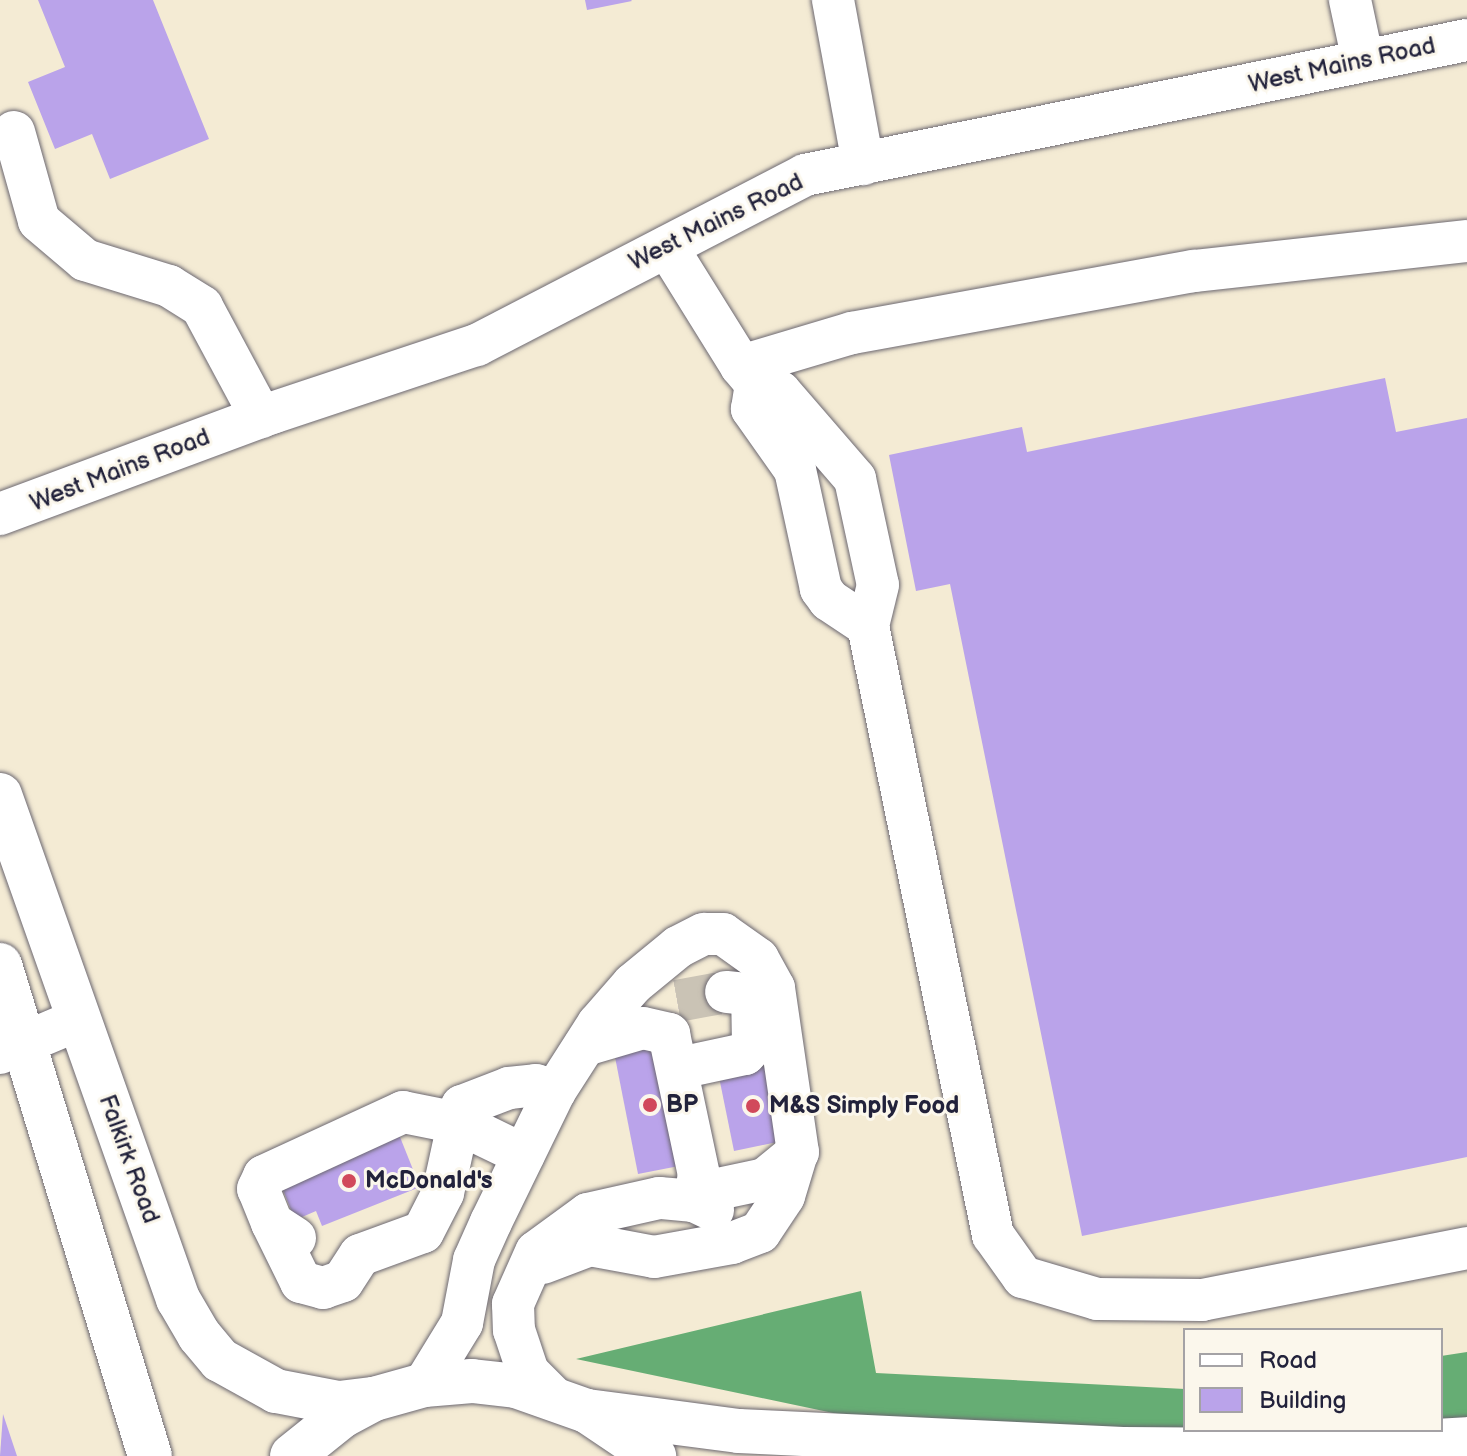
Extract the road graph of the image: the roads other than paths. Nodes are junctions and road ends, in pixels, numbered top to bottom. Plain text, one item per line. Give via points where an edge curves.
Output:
1 (833, 0) edge
2 (1350, 0) edge
3 (1467, 40) edge
4 (1363, 61) junction
5 (14, 132) dead end
6 (863, 164) junction
7 (1467, 241) edge
8 (667, 247) junction
9 (748, 375) junction
10 (261, 417) junction
11 (0, 514) edge
12 (868, 626) junction
13 (0, 795) edge
14 (0, 965) edge
15 (726, 992) dead end
16 (78, 1020) junction
17 (675, 1032) junction
18 (585, 1045) junction
19 (13, 1047) edge
20 (555, 1091) junction
21 (458, 1123) junction
22 (798, 1152) junction
23 (524, 1155) junction
24 (784, 1196) junction
25 (694, 1201) junction
26 (1467, 1248) edge
27 (521, 1281) junction
28 (424, 1385) junction
29 (374, 1399) junction
30 (570, 1404) junction
31 (1467, 1439) edge
32 (150, 1456) edge
33 (292, 1456) edge
34 (654, 1456) edge

1 - 6 street
2 - 4 street
3 - 4 street, West Mains Road
4 - 6 street, West Mains Road
5 - 10 street via 39,221 85,260 169,286 202,307
6 - 8 street, West Mains Road via 805,175
7 - 9 street via 1194,271 852,333
8 - 9 street
8 - 10 street, West Mains Road via 477,345
9 - 12 street via 752,409 795,470 821,589
9 - 12 street via 780,392 855,479 878,585
10 - 11 street, West Mains Road
12 - 26 street via 993,1235 1023,1277 1097,1299 1202,1300
13 - 16 main road, Falkirk Road
14 - 19 main road
15 - 17 street via 746,994 752,1006 753,1045 745,1054 689,1066
16 - 19 street
16 - 29 main road, Falkirk Road via 178,1299 199,1335 220,1360 276,1391 339,1403
17 - 18 street via 643,1028
17 - 25 street via 699,1175
18 - 20 street
18 - 22 street via 633,984 678,947 704,934 723,934 741,942 774,988
19 - 32 main road
20 - 21 street via 536,1085 509,1088 462,1106
20 - 23 street
21 - 21 street via 443,1193 423,1232 323,1288 301,1282 258,1189 264,1176 403,1112
21 - 23 street
22 - 24 street
22 - 25 street via 765,1179 718,1189
23 - 28 street via 474,1260 462,1323
24 - 25 street via 725,1210
24 - 27 street via 760,1232 732,1243 654,1257 590,1245 545,1262
25 - 27 street via 659,1198 588,1214 536,1252
27 - 30 street via 513,1304 517,1349 528,1372
28 - 29 main road
28 - 30 main road via 472,1381
29 - 33 main road via 342,1416
30 - 31 main road via 739,1431 1123,1449 1278,1450
30 - 34 main road

